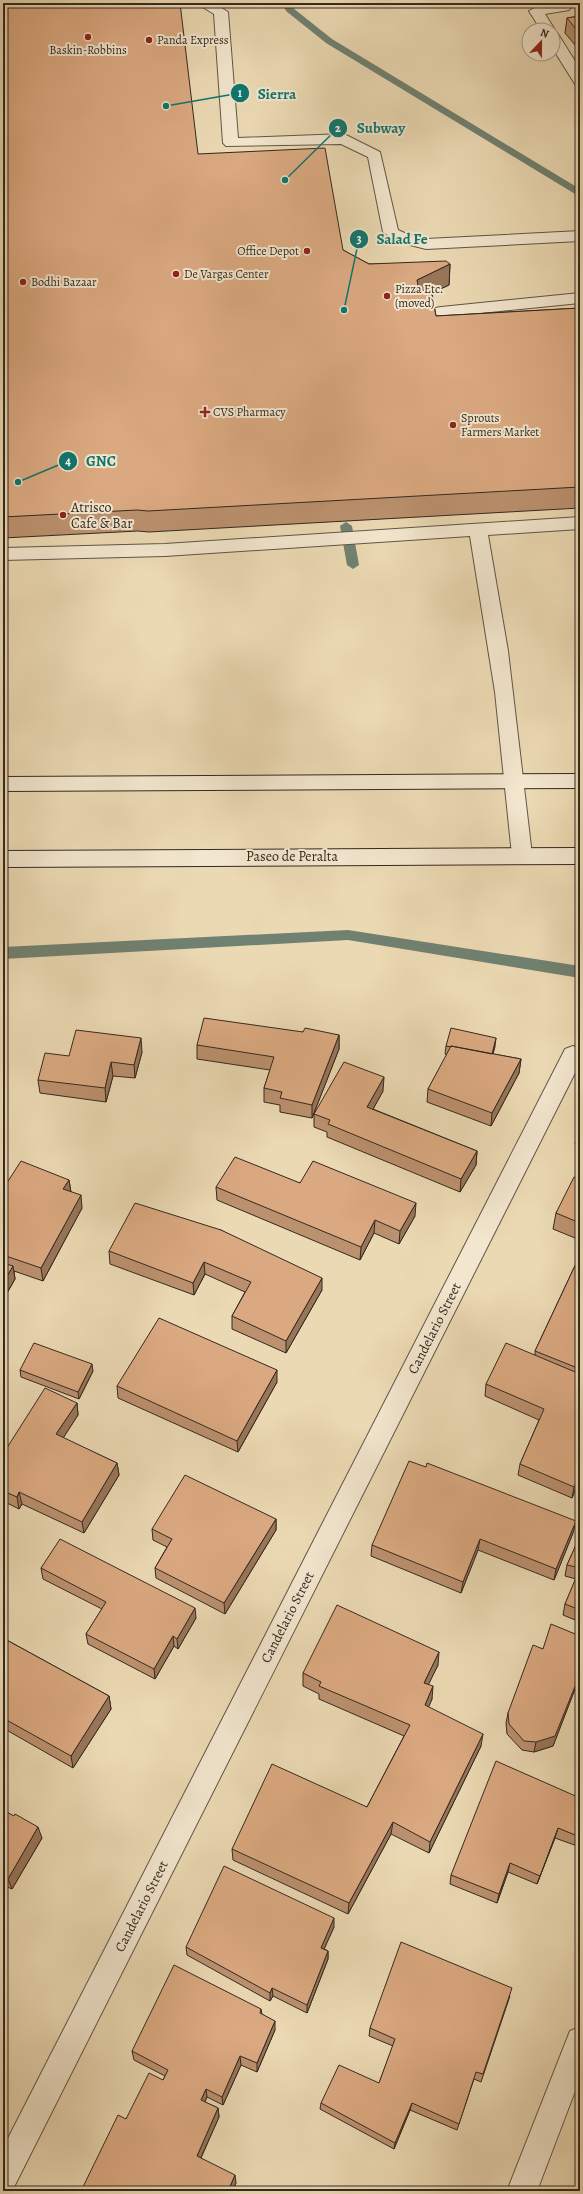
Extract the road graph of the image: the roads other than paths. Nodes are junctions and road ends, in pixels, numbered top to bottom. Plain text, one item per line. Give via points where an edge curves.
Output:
1 (203, 3) edge
2 (562, 5) edge
3 (580, 5) edge
4 (543, 22) edge
5 (561, 47) edge
6 (575, 65) edge
7 (580, 81) edge
8 (580, 236) edge
9 (580, 298) edge
10 (441, 312) dead end
11 (580, 523) edge
12 (478, 530) junction
13 (3, 554) edge
14 (515, 781) junction
15 (580, 781) edge
16 (3, 784) edge
17 (522, 855) junction
18 (580, 856) edge
19 (3, 859) edge
20 (573, 1055) dead end
21 (580, 2041) edge
22 (3, 2179) edge
23 (522, 2191) edge

1 - 8 main road via 221,12 231,143 344,138 363,147 375,155 391,232 404,239 426,244
2 - 3 main road
2 - 4 main road via 536,11
5 - 6 main road
6 - 7 main road
9 - 10 main road
11 - 12 main road
12 - 13 main road via 164,550
12 - 14 main road via 502,665
14 - 15 main road
14 - 16 main road
14 - 17 main road
17 - 18 main road, Paseo de Peralta
17 - 19 main road, Paseo de Peralta
20 - 22 main road, Candelario Street
21 - 23 main road

